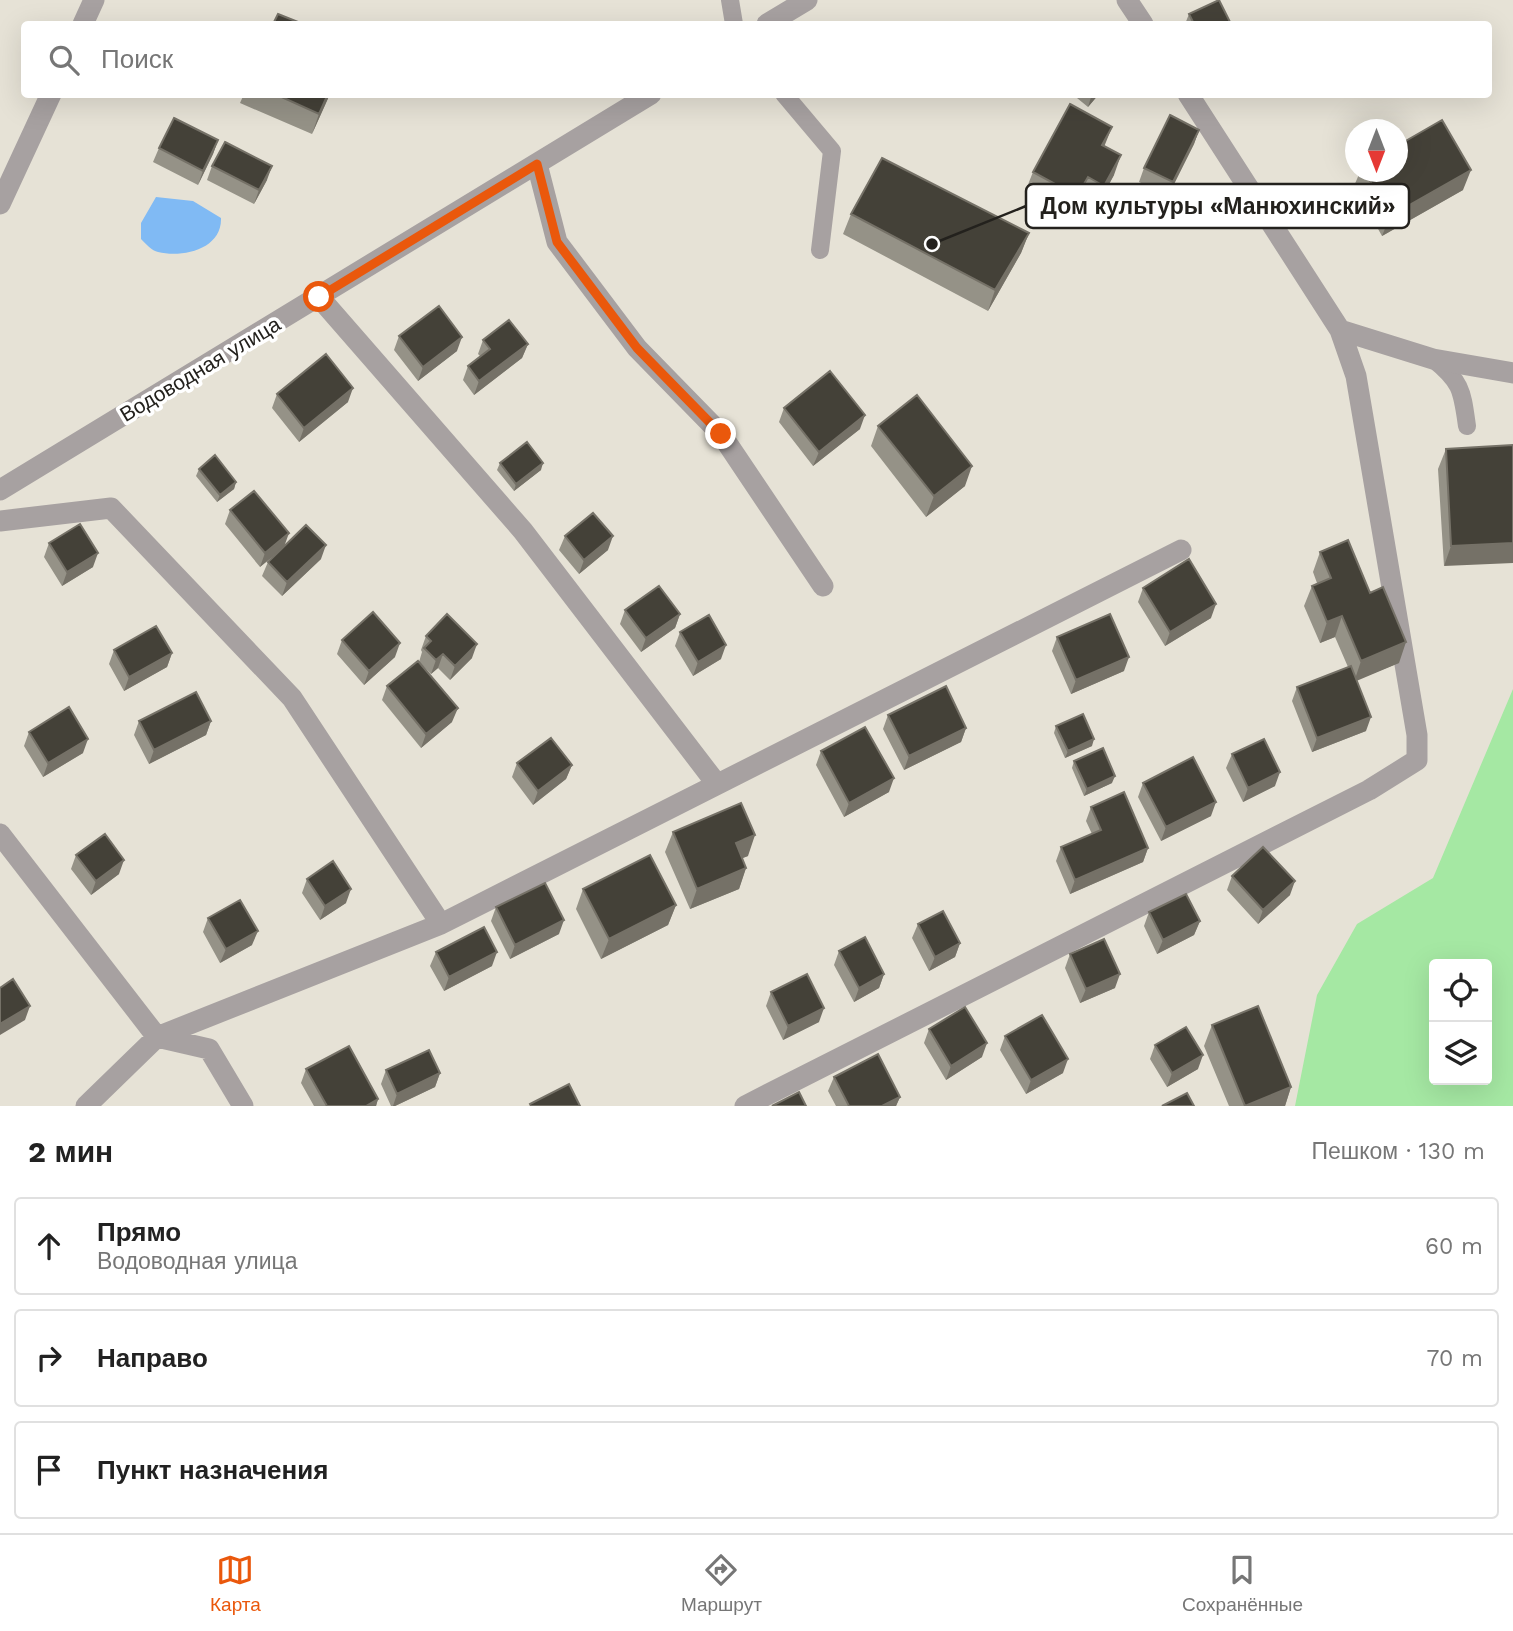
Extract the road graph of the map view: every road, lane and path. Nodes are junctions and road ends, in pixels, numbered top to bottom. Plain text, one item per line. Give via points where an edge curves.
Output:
1 (94, 0) edge
2 (730, 0) edge
3 (807, 0) edge
4 (1127, 0) edge
5 (84, 21) edge
6 (734, 21) edge
7 (772, 21) edge
8 (1141, 21) edge
9 (49, 98) edge
10 (644, 98) edge
11 (787, 98) edge
12 (1191, 98) edge
13 (537, 164) junction
14 (0, 204) edge
15 (820, 250) dead end
16 (319, 297) junction
17 (1340, 330) junction
18 (1433, 359) junction
19 (1513, 373) edge
20 (1467, 426) dead end
21 (0, 490) edge
22 (0, 521) edge
23 (1181, 551) dead end
24 (823, 586) dead end
25 (716, 783) junction
26 (0, 834) edge
27 (441, 924) junction
28 (157, 1037) junction
29 (86, 1106) edge
30 (243, 1106) edge
31 (745, 1106) edge

1 - 5 street
2 - 6 lane
3 - 7 street
4 - 8 street
9 - 14 street
10 - 13 street, Водоводная улица
11 - 15 lane via 832,151
12 - 17 street
13 - 16 street, Водоводная улица
13 - 24 street via 557,242 637,348 721,434
16 - 21 street, Водоводная улица
16 - 25 street via 523,531
17 - 18 street
17 - 31 street via 1356,376 1371,459 1417,735 1417,760 1368,790
18 - 19 street
18 - 20 lane via 1454,375
22 - 27 street via 111,508 292,698
23 - 25 street
25 - 27 street
26 - 28 street
27 - 28 street
28 - 29 street
28 - 30 street via 209,1049

